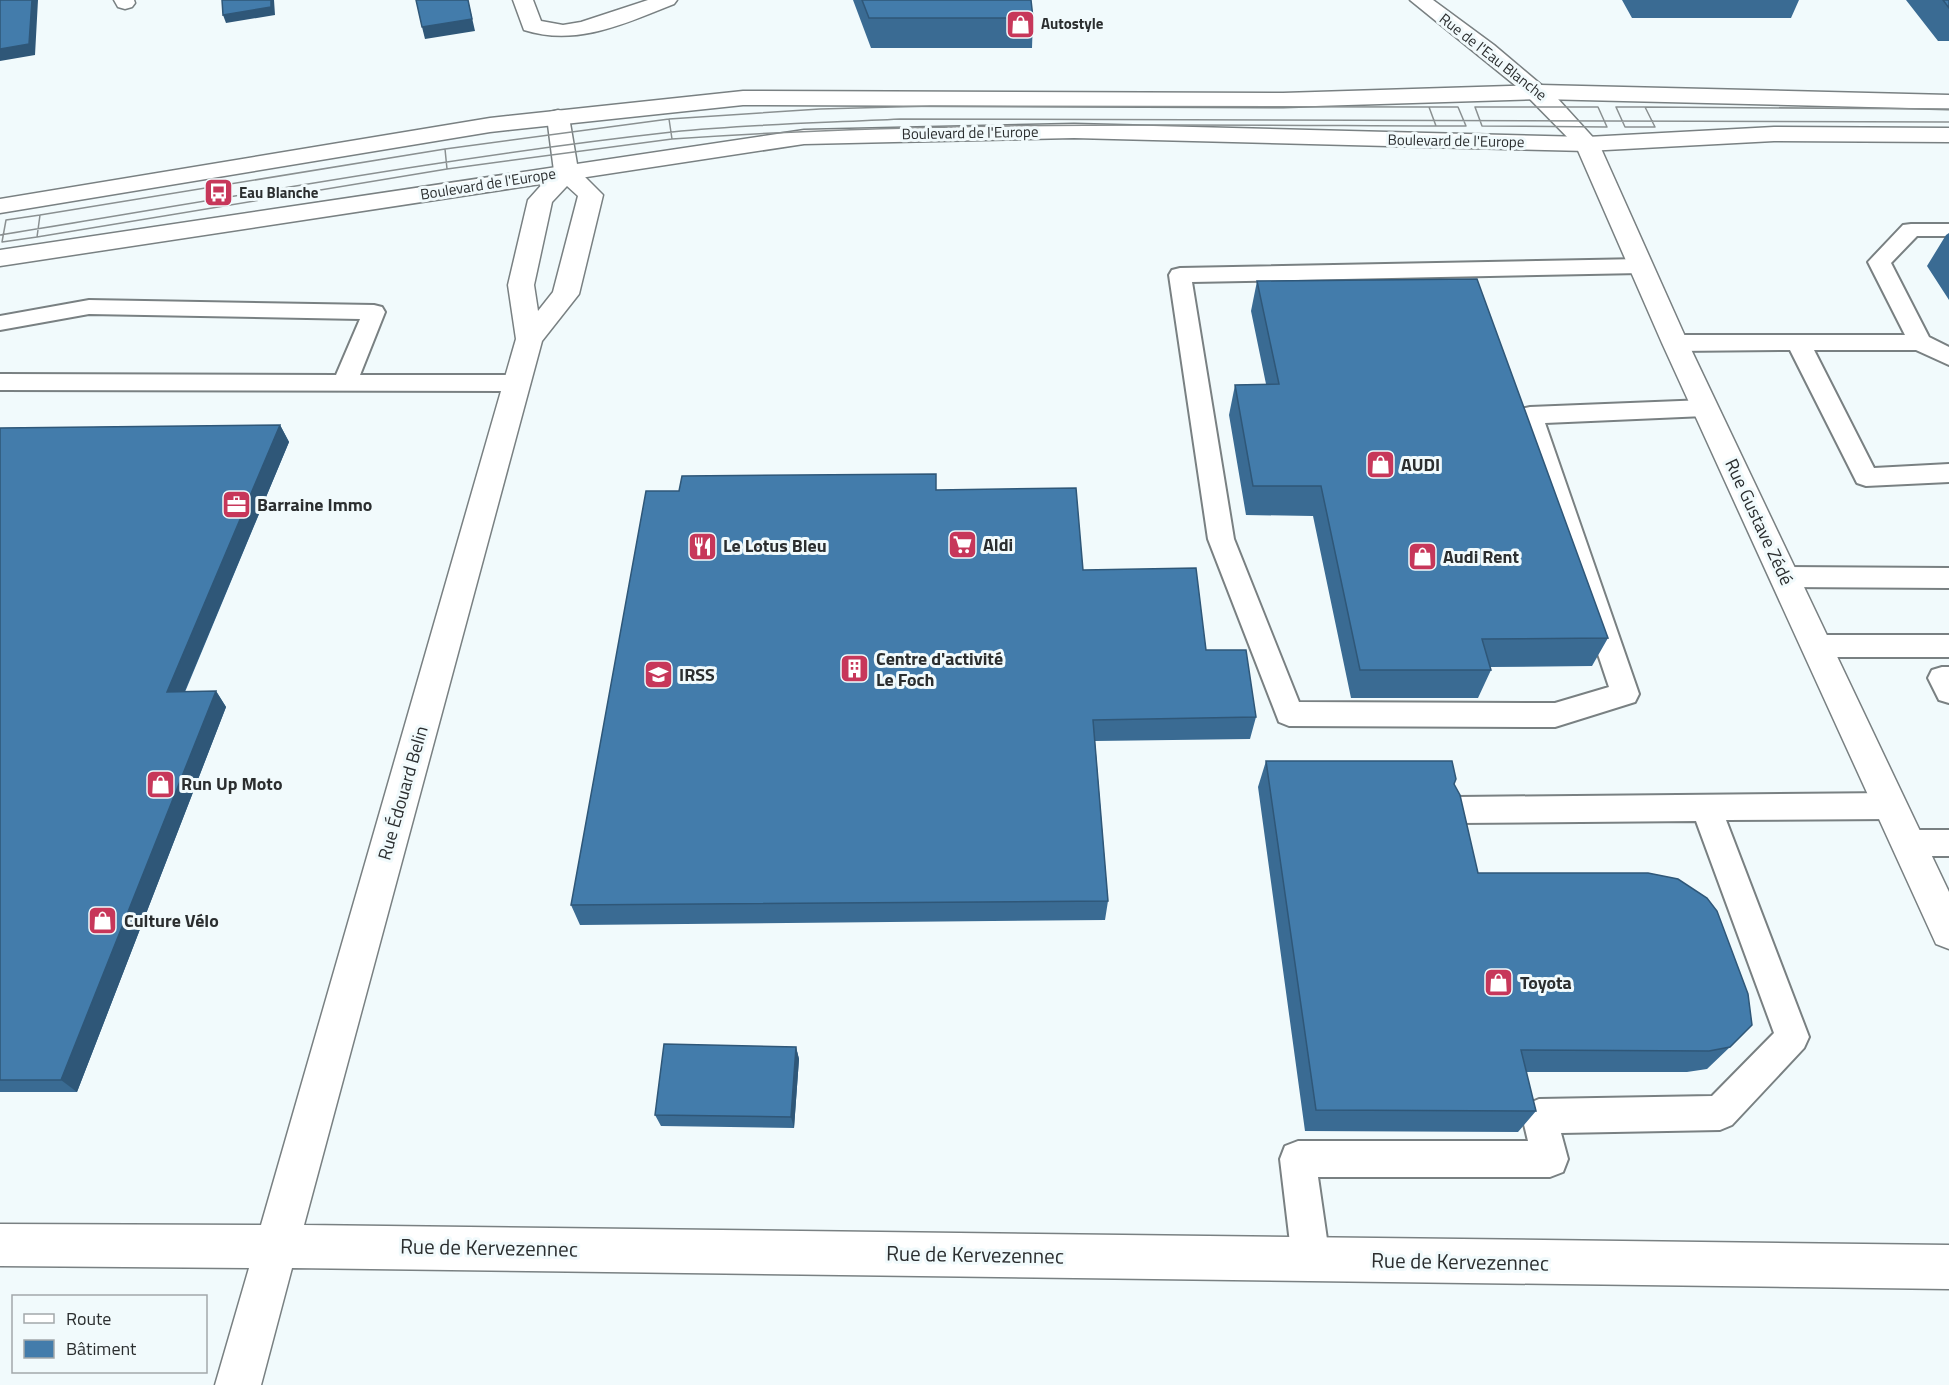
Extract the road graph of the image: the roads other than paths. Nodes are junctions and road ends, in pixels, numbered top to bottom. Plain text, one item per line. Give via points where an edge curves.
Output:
1 (523, 0) edge
2 (667, 0) edge
3 (1420, 0) edge
4 (1540, 92) junction
5 (1949, 102) edge
6 (558, 117) junction
7 (1564, 117) joint
8 (1949, 135) edge
9 (1587, 144) junction
10 (566, 172) junction
11 (0, 206) edge
12 (1949, 230) edge
13 (0, 258) edge
14 (1641, 266) junction
15 (0, 323) edge
16 (529, 339) junction
17 (1798, 342) junction
18 (1920, 342) junction
19 (1675, 343) junction
20 (1949, 357) edge
21 (0, 382) edge
22 (345, 383) junction
23 (518, 383) junction
24 (1705, 408) junction
25 (1949, 473) edge
26 (1785, 577) junction
27 (1949, 578) edge
28 (1817, 646) junction
29 (1949, 646) edge
30 (1949, 678) edge
31 (1949, 692) edge
32 (1891, 806) junction
33 (1706, 808) junction
34 (1458, 810) edge
35 (1908, 843) junction
36 (1949, 843) edge
37 (1949, 932) edge
38 (0, 1245) edge
39 (277, 1246) junction
40 (1311, 1260) junction
41 (1949, 1268) edge
42 (238, 1385) edge

1 - 2 street via 532,25 542,31 559,32 588,27
3 - 4 street, Rue de l'Eau Blanche
4 - 5 street, Boulevard de l'Europe
4 - 6 street, Boulevard de l'Europe via 1282,100 743,98
4 - 7 street, Rue de l'Eau Blanche
6 - 10 street
6 - 11 street, Boulevard de l'Europe
7 - 9 street, Rue Gustave Zédé
8 - 9 street, Boulevard de l'Europe via 1774,134
9 - 10 street, Boulevard de l'Europe via 1074,131 804,137
9 - 14 street, Rue Gustave Zédé
10 - 13 street, Boulevard de l'Europe
10 - 16 street, Rue Édouard Belin via 540,200 521,285
10 - 16 street, Rue Édouard Belin via 591,195 566,294
12 - 18 lane via 1911,230 1879,262
14 - 19 street, Rue Gustave Zédé
14 - 24 lane via 1180,275 1221,538 1289,714 1555,715 1625,694 1530,415
15 - 22 lane via 89,307 374,312
16 - 23 street, Rue Édouard Belin
17 - 18 lane
17 - 19 lane
17 - 25 lane via 1866,477
18 - 20 lane
19 - 24 street, Rue Gustave Zédé
21 - 22 lane
22 - 23 lane
23 - 39 street, Rue Édouard Belin
24 - 26 street, Rue Gustave Zédé
26 - 27 lane
26 - 28 street, Rue Gustave Zédé
28 - 29 lane
28 - 32 street, Rue Gustave Zédé
30 - 31 lane via 1942,678
32 - 33 lane
32 - 35 street, Rue Gustave Zédé
33 - 34 lane
33 - 40 lane via 1792,1037 1720,1113 1539,1116 1550,1159 1298,1159
35 - 36 lane
35 - 37 street, Rue Gustave Zédé
38 - 39 street, Rue de Kervezennec
39 - 40 street, Rue de Kervezennec
39 - 42 street, Rue Édouard Belin
40 - 41 street, Rue de Kervezennec

